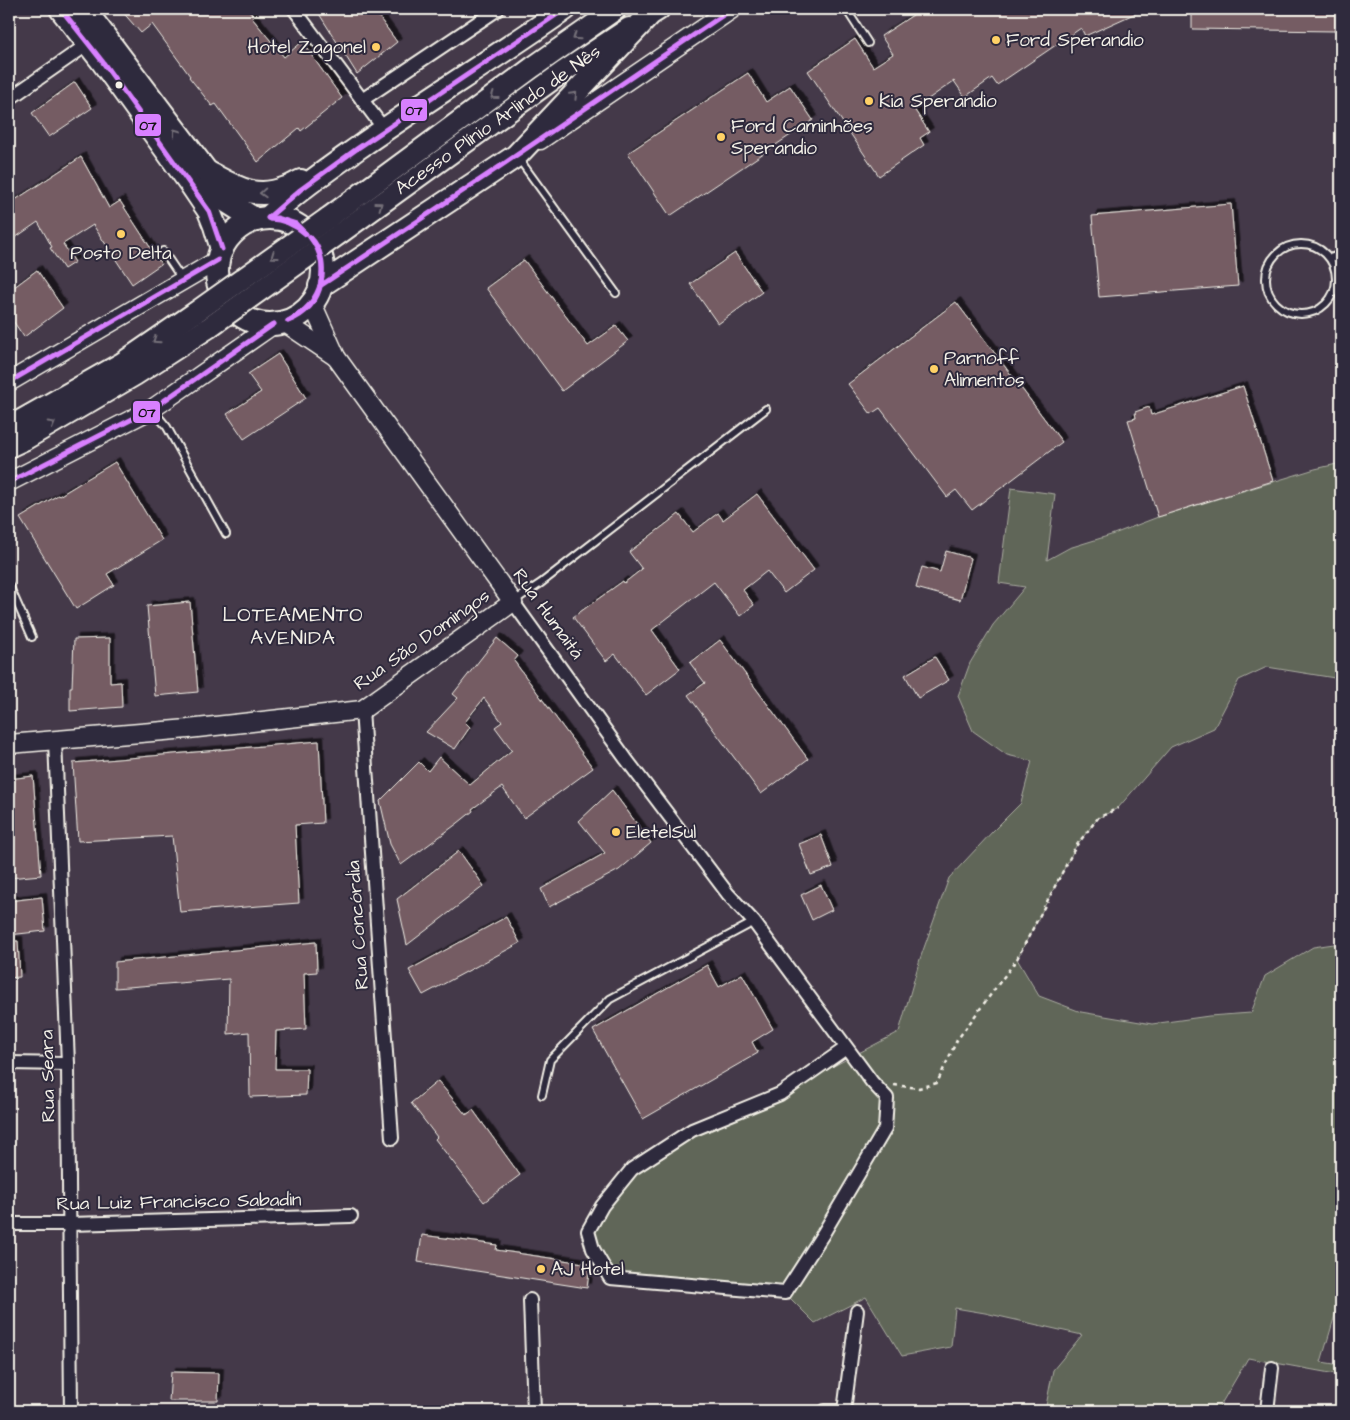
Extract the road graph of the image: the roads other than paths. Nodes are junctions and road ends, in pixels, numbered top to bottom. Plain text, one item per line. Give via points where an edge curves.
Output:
1 (61, 9) edge
2 (84, 9) edge
3 (294, 9) edge
4 (498, 9) edge
5 (565, 9) edge
6 (616, 9) edge
7 (732, 9) edge
8 (846, 9) edge
9 (654, 12) edge
10 (868, 43) dead end
11 (88, 44) junction
12 (9, 99) edge
13 (362, 100) junction
14 (384, 130) junction
15 (516, 156) junction
16 (206, 171) junction
17 (325, 172) junction
18 (262, 219) junction
19 (162, 251) dead end
20 (1341, 254) edge
21 (220, 255) junction
22 (1330, 258) junction
23 (183, 282) junction
24 (1338, 288) edge
25 (616, 293) dead end
26 (316, 295) junction
27 (279, 323) junction
28 (336, 357) junction
29 (9, 382) edge
30 (152, 409) junction
31 (766, 409) dead end
32 (9, 427) edge
33 (9, 447) edge
34 (9, 482) edge
35 (226, 534) dead end
36 (9, 585) edge
37 (513, 602) junction
38 (32, 637) dead end
39 (362, 710) junction
40 (55, 740) junction
41 (9, 744) edge
42 (754, 922) junction
43 (846, 1048) junction
44 (9, 1063) edge
45 (68, 1064) junction
46 (542, 1095) dead end
47 (392, 1138) dead end
48 (351, 1216) dead end
49 (9, 1224) edge
50 (70, 1224) junction
51 (530, 1300) dead end
52 (857, 1311) dead end
53 (1272, 1368) dead end
54 (71, 1411) edge
55 (534, 1411) edge
56 (824, 1411) edge
57 (844, 1411) edge
58 (1268, 1411) edge

1 - 11 highway
16 -> 2 highway
3 - 13 street
4 - 13 street
5 - 14 highway
6 -> 32 main road, Acesso Plínio Arlindo de Nês, bridge via 122,364
7 - 15 street
8 - 10 lane
15 -> 9 highway
33 -> 9 main road, Acesso Plínio Arlindo de Nês, bridge via 135,375 208,328 563,72
11 - 12 street
11 - 21 highway via 209,211
13 - 14 street
14 - 17 highway
15 - 25 lane
15 - 26 highway
17 -> 16 highway via 286,188 254,193
16 - 18 highway via 224,198
17 - 18 highway
18 - 21 highway via 245,224 236,231
18 - 26 highway via 290,222 309,235 320,254 322,270
19 - 23 lane
20 - 22 lane
21 - 23 street
21 - 27 highway via 218,284 228,304 254,322
22 - 24 lane
22 - 24 lane via 1317,247 1301,243 1285,248 1272,259 1266,274 1269,291 1278,305 1294,313 1311,312 1326,304
23 - 29 street
26 - 27 highway via 302,312
26 - 28 street, Rua Humaitá
27 - 28 street, Rua Humaitá
27 - 30 street
28 - 37 street, Rua Humaitá
30 - 34 street
30 - 35 lane via 167,427
31 - 37 lane, Rua São Domingos
36 - 38 lane
37 - 39 street, Rua São Domingos
37 - 42 street, Rua Humaitá via 626,759 728,894
39 - 40 street, Rua São Domingos
39 - 47 street, Rua Concórdia
40 - 41 street, Rua São Domingos
40 - 45 street, Rua Seara
42 - 43 street, Rua Humaitá
42 - 46 lane via 610,999 550,1060
43 - 43 street, Rua Humaitá via 780,1094 692,1130 632,1169 602,1206 588,1231 593,1249 610,1278 785,1293 885,1128 887,1098
44 - 45 street
45 - 50 street, Rua Seara
48 - 50 street, Rua Luiz Francisco Sabadin
49 - 50 street, Rua Luiz Francisco Sabadin
50 - 54 street, Rua Seara
51 - 55 street
52 - 57 street
53 - 58 street
56 - 57 street

